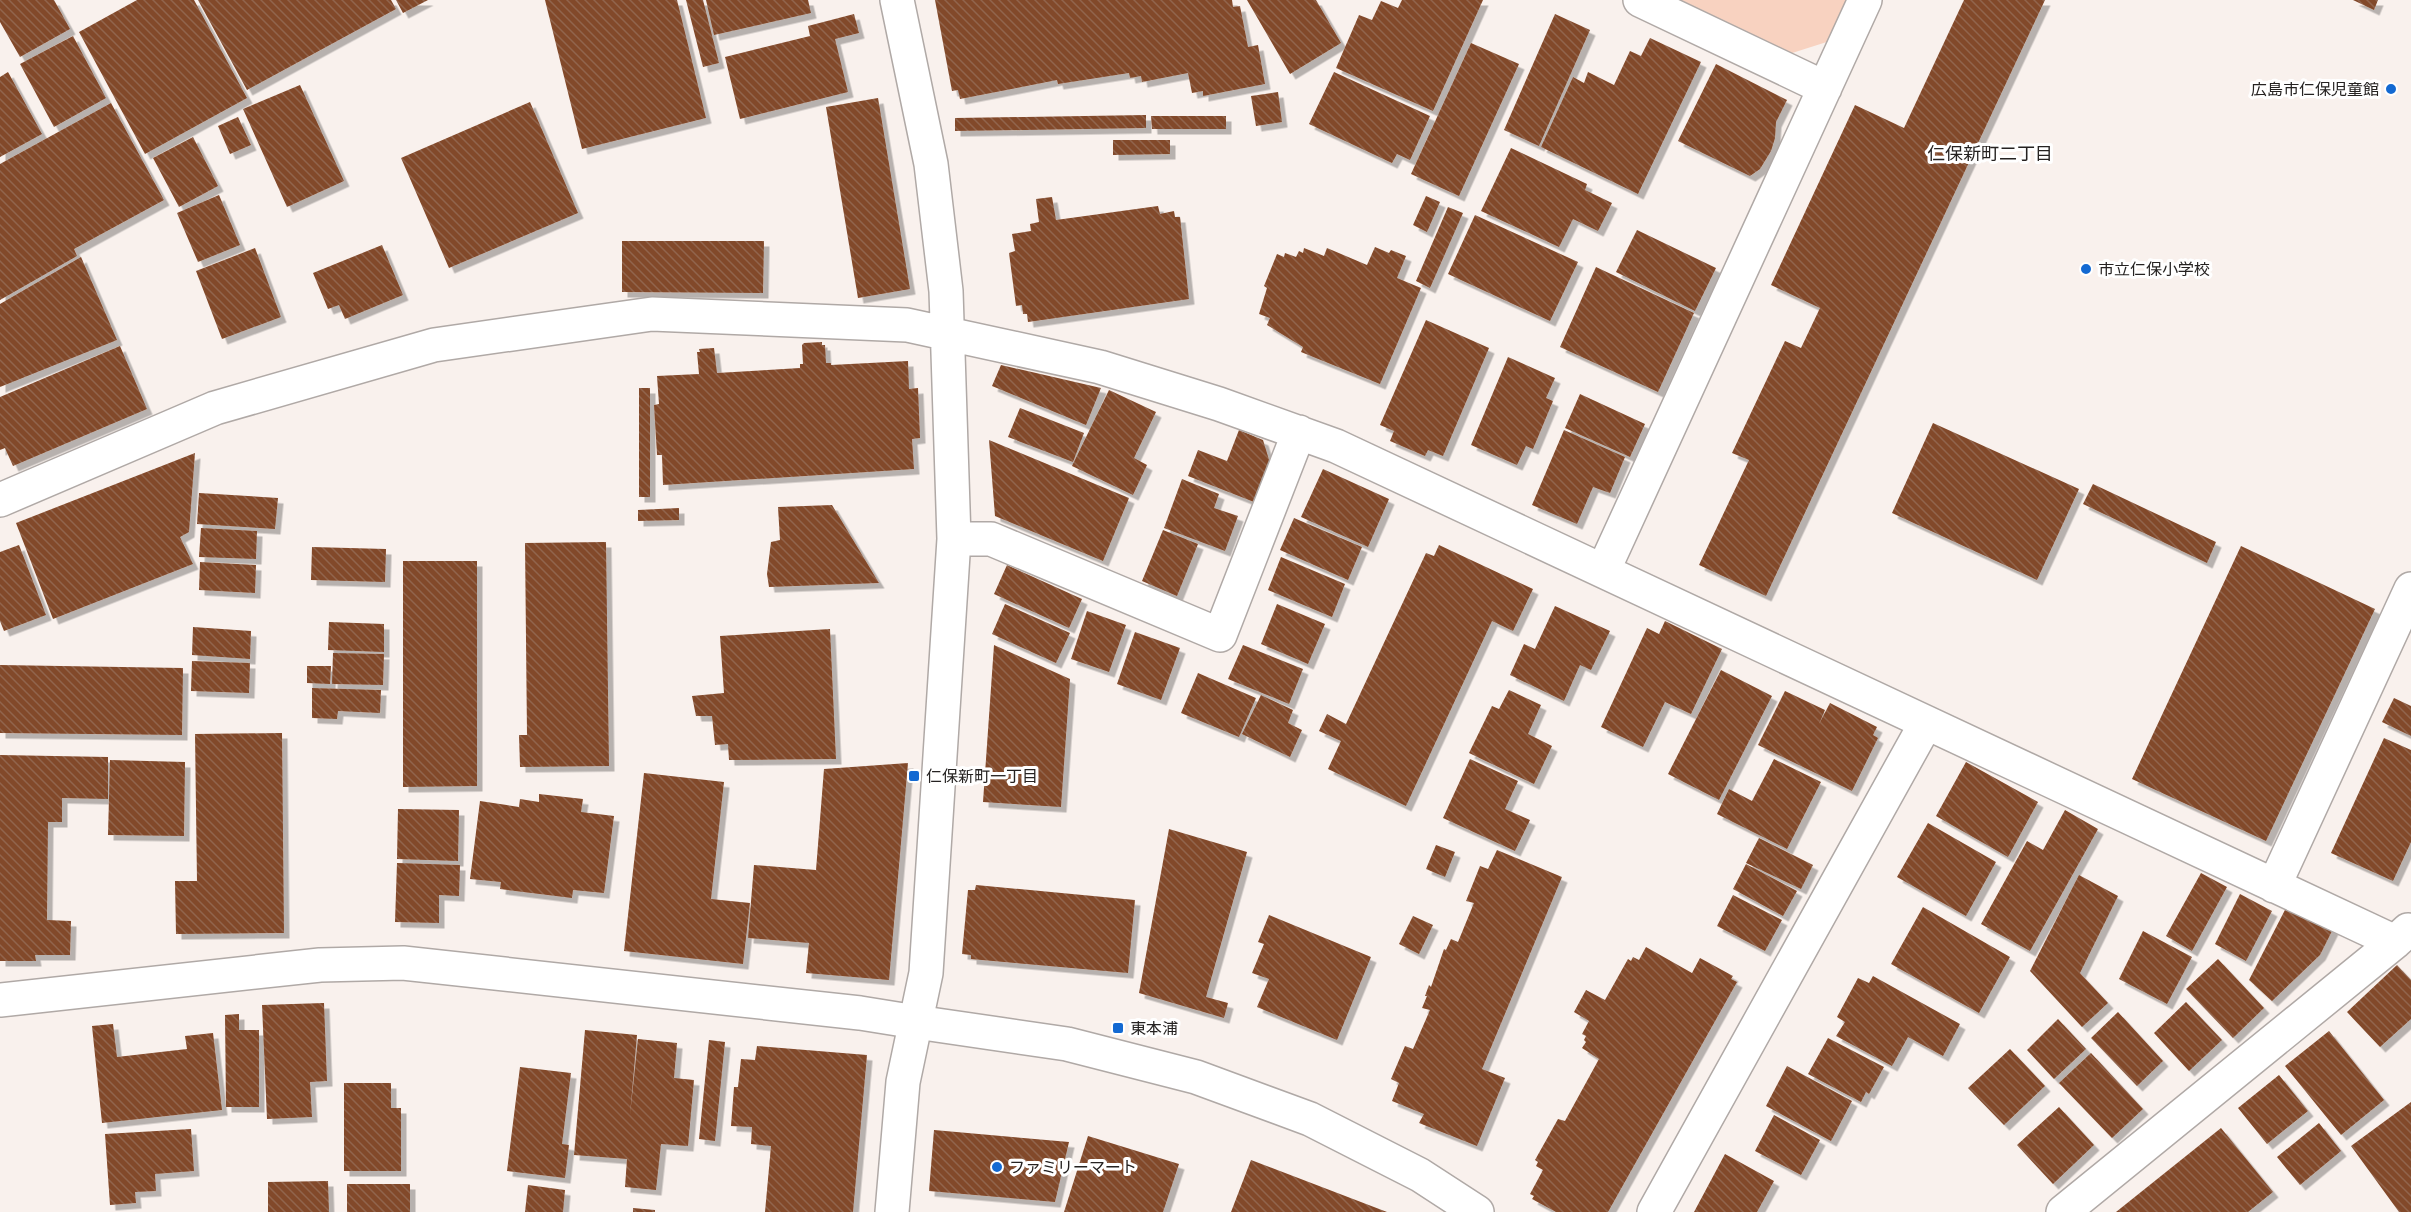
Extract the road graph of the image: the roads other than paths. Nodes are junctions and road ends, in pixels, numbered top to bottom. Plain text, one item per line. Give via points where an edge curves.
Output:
1 (897, 0) edge
2 (1640, 0) edge
3 (1865, 0) edge
4 (1825, 88) junction
5 (947, 335) junction
6 (1299, 432) junction
7 (0, 500) edge
8 (954, 539) junction
9 (1603, 571) junction
10 (2411, 589) edge
11 (1926, 723) junction
12 (2274, 886) junction
13 (2403, 934) edge
14 (0, 1000) edge
15 (916, 1022) junction
16 (892, 1212) edge
17 (1477, 1212) edge
18 (1654, 1212) edge
19 (2063, 1212) edge

1 - 5 street via 931,164 946,291
2 - 4 street
3 - 4 street
4 - 9 street
5 - 6 street via 1100,367
5 - 7 street via 908,325 652,314 434,345 215,408
5 - 8 street
6 - 8 street via 1220,635 991,539
6 - 9 street
8 - 15 street via 926,973
9 - 11 street
10 - 12 street
11 - 12 street
11 - 18 street
12 - 13 street
13 - 19 street
14 - 15 street via 320,965 403,963
15 - 16 street via 903,1082
15 - 17 street via 1067,1044 1196,1077 1310,1119 1420,1175

